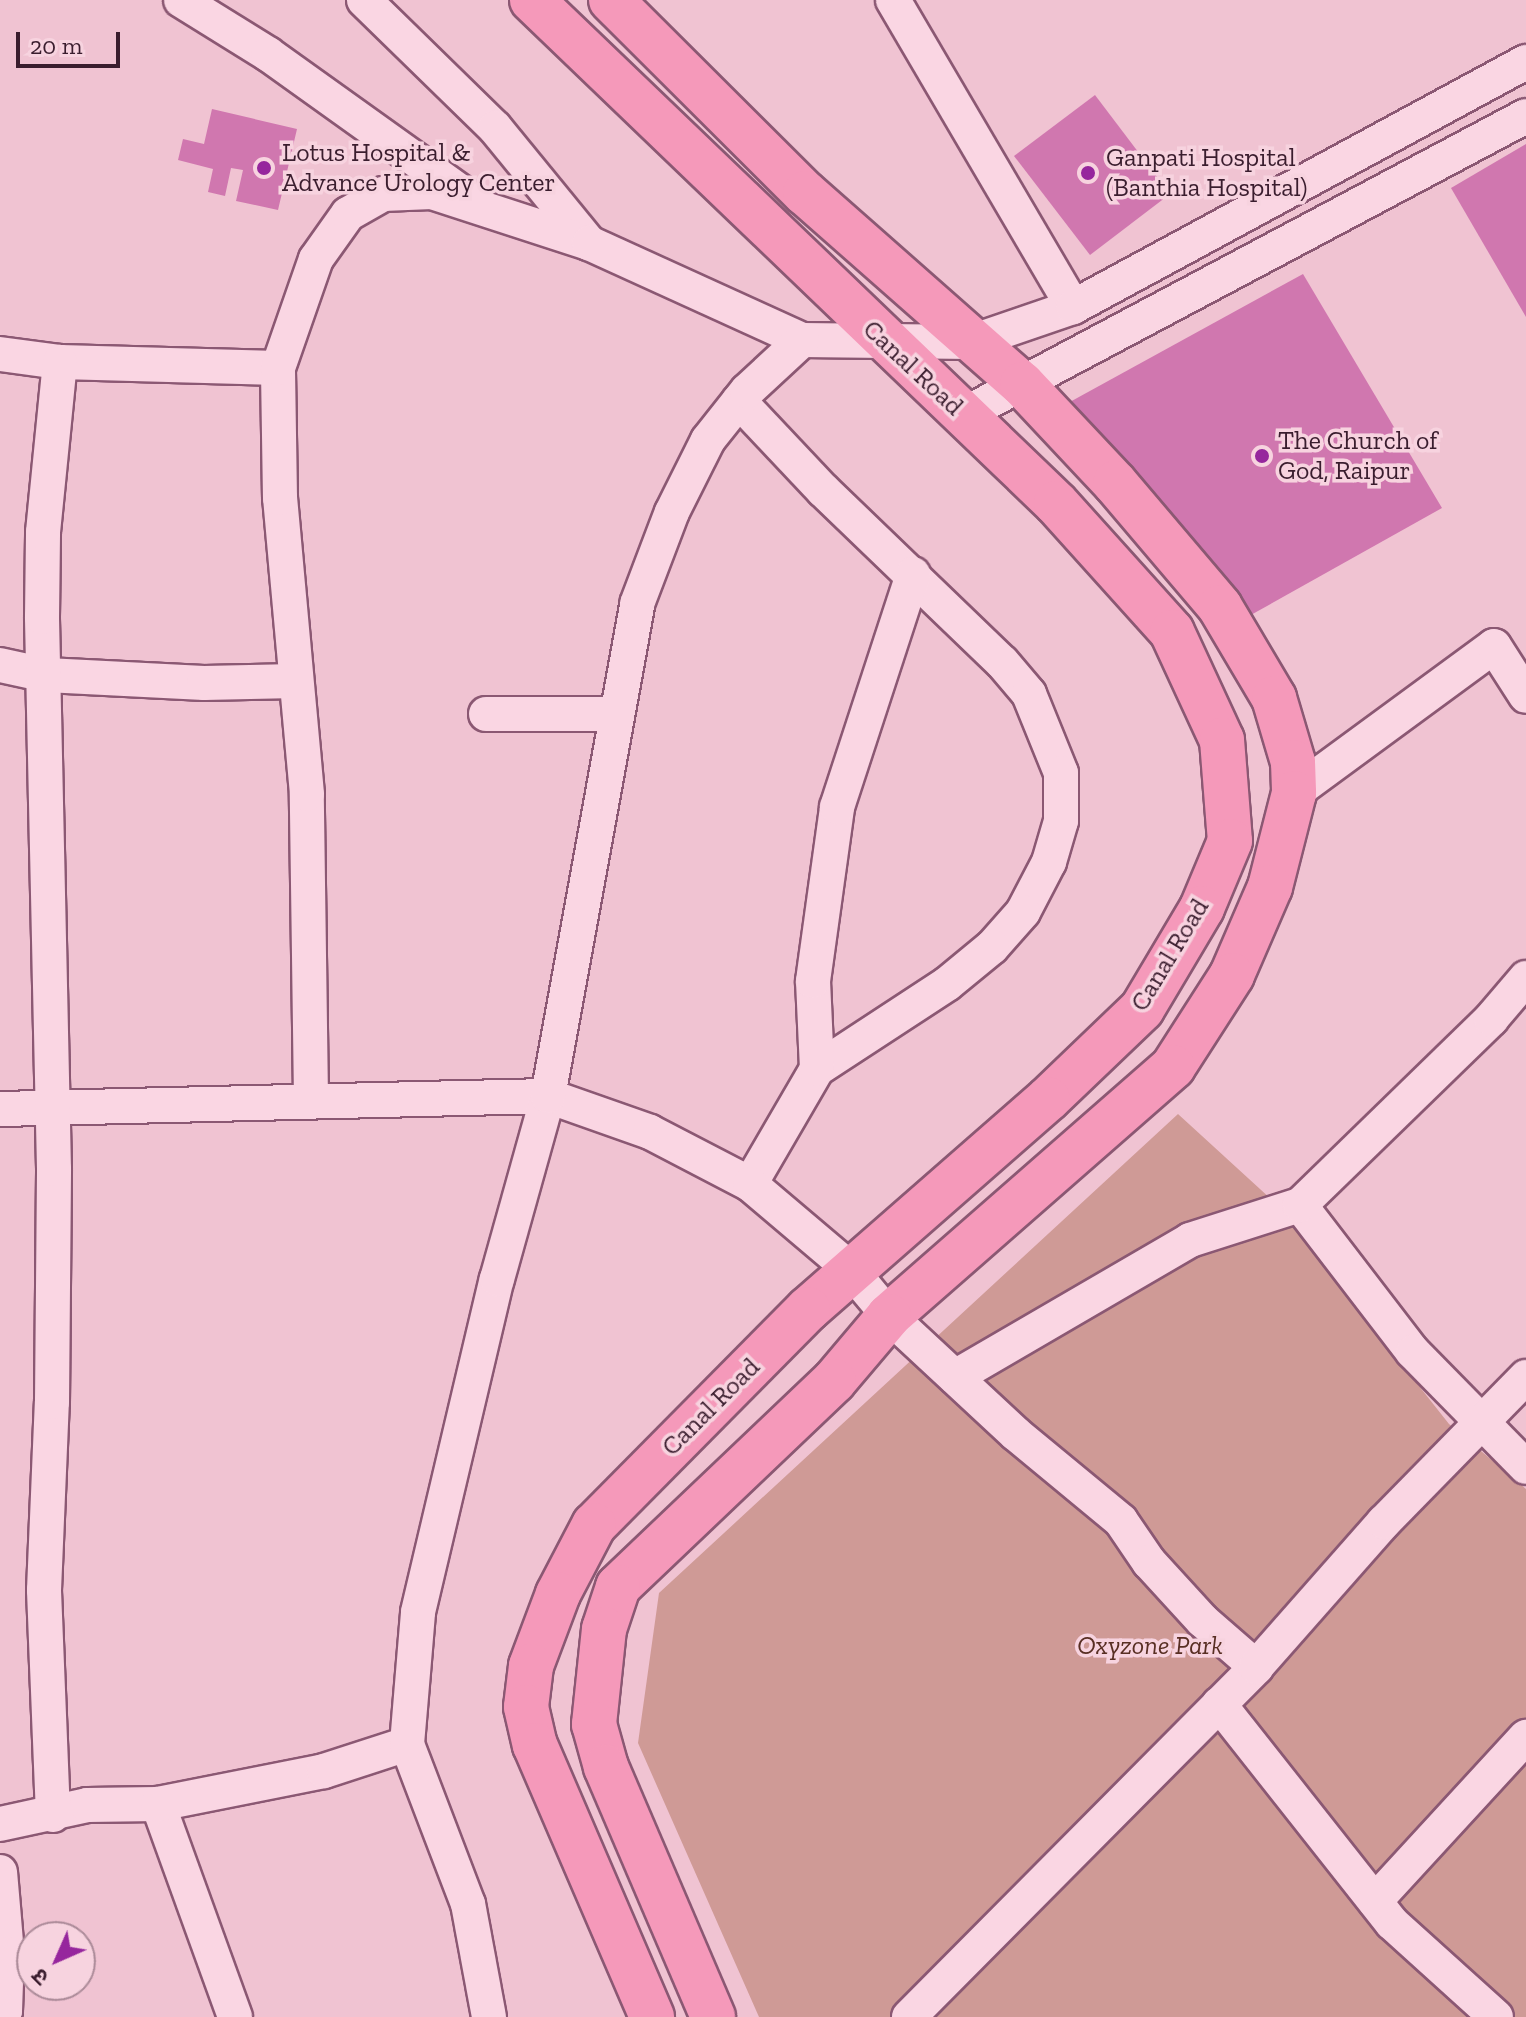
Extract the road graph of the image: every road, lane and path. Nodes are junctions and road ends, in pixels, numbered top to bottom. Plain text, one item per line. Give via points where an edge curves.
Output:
1 (181, 0) edge
2 (364, 0) edge
3 (532, 0) edge
4 (611, 0) edge
5 (893, 0) edge
6 (1526, 62) edge
7 (1526, 116) edge
8 (479, 206) junction
9 (589, 243) junction
10 (1073, 307) junction
11 (802, 340) junction
12 (883, 341) junction
13 (971, 342) junction
14 (0, 354) edge
15 (60, 362) junction
16 (278, 368) junction
17 (1022, 384) junction
18 (739, 401) junction
19 (963, 415) junction
20 (913, 574) junction
21 (0, 665) edge
22 (46, 675) junction
23 (296, 681) junction
24 (1526, 696) edge
25 (486, 714) dead end
26 (615, 714) junction
27 (1294, 793) junction
28 (1526, 978) edge
29 (817, 1069) junction
30 (548, 1096) junction
31 (311, 1098) junction
32 (50, 1105) junction
33 (0, 1109) edge
34 (750, 1184) junction
35 (1300, 1205) junction
36 (849, 1268) junction
37 (889, 1316) junction
38 (955, 1377) junction
39 (1526, 1377) edge
40 (1480, 1424) junction
41 (1526, 1467) edge
42 (1256, 1667) junction
43 (1219, 1704) junction
44 (1526, 1737) edge
45 (407, 1744) junction
46 (158, 1804) junction
47 (53, 1815) junction
48 (0, 1824) edge
49 (0, 1872) edge
50 (1375, 1901) junction
51 (0, 2011) edge
52 (235, 2017) edge
53 (489, 2017) edge
54 (652, 2017) edge
55 (713, 2017) edge
56 (909, 2017) edge
57 (1496, 2017) edge

1 - 8 street via 268,54
2 - 9 street via 495,128
3 - 12 main road, Canal Road
4 - 13 main road via 805,193
5 - 10 street
6 - 10 street
7 - 17 street
8 - 9 street
8 - 16 street via 405,190 383,194 348,214 316,259
9 - 11 street
10 - 13 street
11 - 12 street
11 - 18 street
12 - 13 street
12 - 19 main road, Canal Road
13 - 17 main road
14 - 15 street
15 - 16 street
15 - 22 street via 43,532
16 - 23 street via 280,498
17 - 19 street
17 - 27 main road via 1220,607 1274,698 1293,762
18 - 20 street
18 - 26 street via 690,471 646,572
19 - 36 main road, Canal Road via 1056,503 1172,632 1222,740 1230,841 1202,908 1142,1009 1048,1099
20 - 29 street via 837,807 813,981
20 - 29 street via 1029,694 1061,773 1061,821 1049,862 1023,912 992,947 903,1014
21 - 22 street
22 - 23 street via 204,683
22 - 32 street
23 - 31 street via 307,794
24 - 27 street via 1494,646
25 - 26 street
26 - 30 street
27 - 37 main road via 1270,887 1232,975 1173,1067
28 - 35 street via 1491,1019
29 - 34 street
30 - 31 street
30 - 34 street via 650,1132
30 - 45 street via 489,1309 418,1612
31 - 32 street
32 - 33 street
32 - 47 street via 52,1402 44,1590
34 - 36 street
35 - 38 street via 1190,1240
35 - 40 street via 1413,1352
36 - 37 street
36 - 54 main road, Canal Road via 594,1525 558,1594 531,1666 526,1707 535,1745
37 - 38 street
37 - 55 main road via 834,1381 618,1587 604,1629 594,1724 606,1767
38 - 42 street via 1121,1521 1149,1562 1202,1620
39 - 40 street
40 - 41 street
40 - 42 street via 1384,1522
42 - 43 street
43 - 50 street
43 - 56 street
44 - 50 street
45 - 46 street via 324,1771
45 - 53 street via 468,1904
46 - 47 street via 87,1805
46 - 52 street
47 - 48 street
49 - 51 street via 7,1954 5,2011
50 - 57 street via 1392,1923

